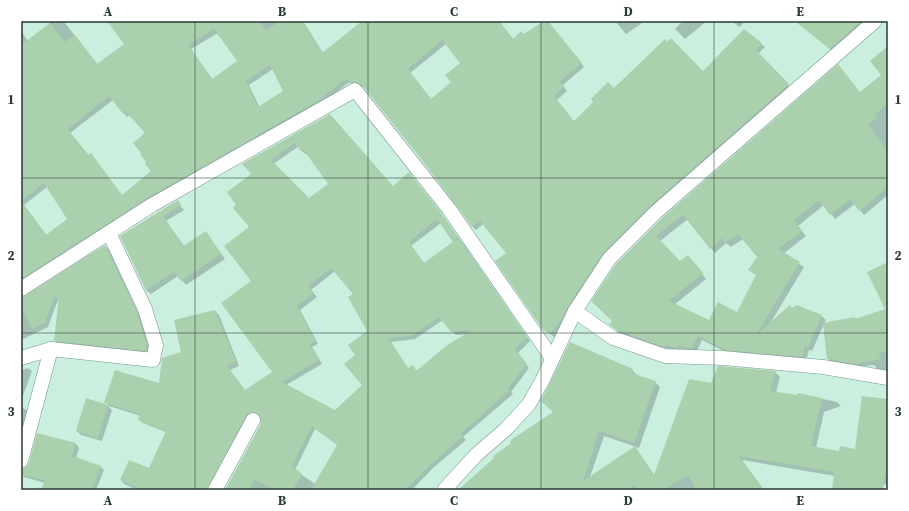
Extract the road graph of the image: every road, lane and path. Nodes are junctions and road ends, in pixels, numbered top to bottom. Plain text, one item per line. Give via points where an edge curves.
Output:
1 (875, 21) edge
2 (109, 233) junction
3 (21, 289) edge
4 (574, 311) junction
5 (51, 350) junction
6 (21, 358) edge
7 (552, 358) junction
8 (888, 378) edge
9 (253, 420) dead end
10 (21, 460) edge
11 (215, 490) edge
12 (444, 490) edge

1 - 4 street via 656,212 609,259
2 - 3 street
2 - 5 street via 145,309 156,345 153,360
2 - 7 street via 152,205 355,90 449,209
4 - 7 street
4 - 8 street via 612,338 665,356 723,358 823,367
5 - 6 street
5 - 10 street
7 - 12 street via 529,404
9 - 11 street

